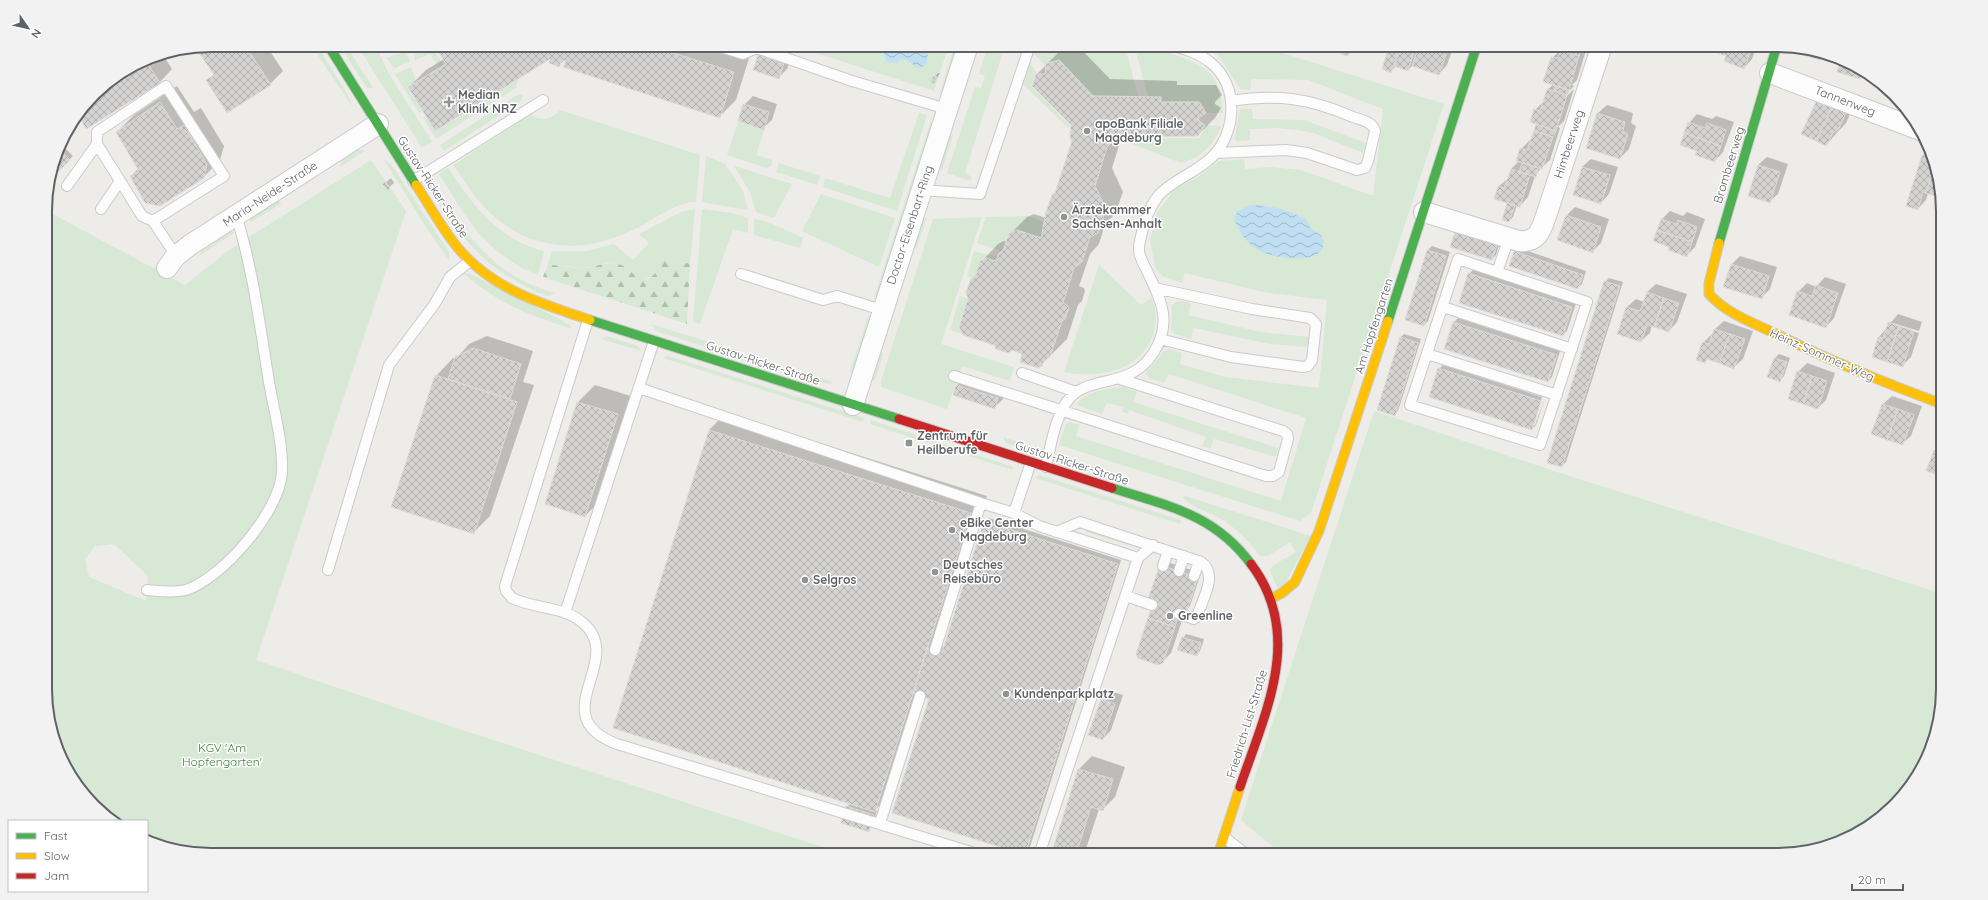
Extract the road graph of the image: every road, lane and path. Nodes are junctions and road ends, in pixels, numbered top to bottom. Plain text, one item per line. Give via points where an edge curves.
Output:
1 (332, 52) edge
2 (736, 52) edge
3 (747, 52) edge
4 (769, 52) edge
5 (966, 52) edge
6 (1028, 52) edge
7 (1192, 52) edge
8 (1475, 52) edge
9 (1600, 52) edge
10 (1775, 52) edge
11 (1770, 73) junction
12 (543, 100) dead end
13 (1231, 101) junction
14 (947, 109) junction
15 (378, 124) junction
16 (1912, 127) edge
17 (97, 144) junction
18 (1216, 153) junction
19 (120, 181) junction
20 (413, 181) junction
21 (67, 186) dead end
22 (920, 190) junction
23 (101, 209) dead end
24 (1424, 212) junction
25 (236, 215) junction
26 (153, 221) junction
27 (1509, 238) junction
28 (470, 261) junction
29 (171, 262) joint
30 (1497, 272) junction
31 (741, 274) dead end
32 (1155, 288) junction
33 (1709, 294) joint
34 (1443, 307) junction
35 (882, 310) junction
36 (588, 320) junction
37 (1160, 339) junction
38 (654, 341) junction
39 (1572, 349) junction
40 (1427, 354) junction
41 (1022, 373) dead end
42 (954, 376) dead end
43 (1120, 379) junction
44 (639, 388) junction
45 (1076, 392) junction
46 (1557, 395) junction
47 (1936, 402) edge
48 (853, 405) junction
49 (1062, 411) junction
50 (1031, 462) junction
51 (1046, 467) junction
52 (981, 503) junction
53 (1014, 512) junction
54 (1056, 532) junction
55 (1153, 545) junction
56 (1168, 551) junction
57 (1184, 556) junction
58 (1138, 558) junction
59 (1199, 561) junction
60 (1163, 566) dead end
61 (328, 570) dead end
62 (1179, 571) dead end
63 (1194, 576) dead end
64 (147, 590) dead end
65 (1126, 596) junction
66 (1270, 599) junction
67 (1151, 603) dead end
68 (565, 613) junction
69 (1181, 613) dead end
70 (935, 650) dead end
71 (920, 696) dead end
72 (880, 823) junction
73 (1224, 837) junction
74 (959, 848) edge
75 (1041, 848) edge
76 (1220, 848) edge
77 (1238, 848) edge

1 - 15 street, Gustav-Ricker-Straße
2 - 3 lane
4 - 14 lane via 852,81
5 - 14 street, Doctor-Eisenbart-Ring
6 - 22 lane via 980,194
7 - 13 lane via 1212,64 1225,81
8 - 24 street, Am Hopfengarten
9 - 27 street, Himbeerweg via 1539,233 1532,240
10 - 11 street, Brombeerweg
11 - 16 street, Tannenweg
11 - 33 street, Brombeerweg via 1713,262
12 - 20 lane
13 - 18 lane via 1230,127
13 - 18 lane via 1277,98 1304,100 1370,124 1375,131 1368,162 1365,168 1358,170 1286,150
14 - 22 street, Doctor-Eisenbart-Ring
15 - 20 street, Gustav-Ricker-Straße
15 - 25 street, Maria-Neide-Straße
17 - 19 lane
17 - 21 lane
17 - 26 lane via 97,132 166,86 224,176
18 - 32 lane via 1202,166 1170,184 1154,203 1139,242 1139,256 1143,271
19 - 23 lane
19 - 26 lane via 142,216
20 - 28 street, Gustav-Ricker-Straße via 449,237
22 - 35 street, Doctor-Eisenbart-Ring
24 - 27 street
24 - 66 street, Am Hopfengarten via 1319,531 1295,582
25 - 29 street, Maria-Neide-Straße
25 - 64 lane via 242,231 274,408 281,460 280,482 269,510 222,568 201,583 184,590
26 - 29 lane
27 - 30 lane
28 - 36 street, Gustav-Ricker-Straße via 517,294
28 - 61 lane via 450,277 434,305 388,365
30 - 34 lane via 1458,259
30 - 39 lane via 1587,302
31 - 35 lane via 823,300 837,296
32 - 37 lane via 1164,319
32 - 37 lane via 1252,309 1310,318 1316,324 1312,360 1308,366 1302,367 1231,357
33 - 47 street, Heinz-Sommer-Weg via 1722,306 1796,345 1872,378
34 - 39 lane
34 - 40 lane
35 - 48 street, Doctor-Eisenbart-Ring
36 - 38 street, Gustav-Ricker-Straße
36 - 68 lane via 505,586 508,595 514,599
37 - 43 lane via 1153,354 1144,364
38 - 44 lane
38 - 48 street, Gustav-Ricker-Straße
39 - 46 lane
40 - 46 lane
40 - 46 lane via 1410,405 1540,445
41 - 45 lane
42 - 49 lane
43 - 45 lane
43 - 49 lane via 1283,431 1288,439 1279,472 1273,476 1266,476
44 - 52 lane
44 - 68 lane
45 - 49 lane
48 - 50 street, Gustav-Ricker-Straße
49 - 51 lane
50 - 51 street, Gustav-Ricker-Straße
50 - 53 lane
51 - 66 street, Gustav-Ricker-Straße via 1189,513 1207,522 1241,550 1255,568
52 - 53 lane
52 - 70 lane
53 - 54 lane
54 - 55 lane via 1080,522
54 - 58 lane
55 - 56 lane
55 - 58 lane
56 - 57 lane
56 - 60 lane
57 - 59 lane
57 - 62 lane
58 - 65 lane
59 - 63 lane
59 - 69 lane via 1207,568 1209,580 1196,617 1193,619
65 - 67 lane
65 - 75 lane
66 - 73 street, Friedrich-List-Straße via 1278,632 1276,676
68 - 72 lane via 583,623 592,632 596,642 597,652 584,712 589,726 601,737
71 - 72 lane
72 - 74 lane
73 - 76 street, Friedrich-List-Straße
73 - 77 lane

